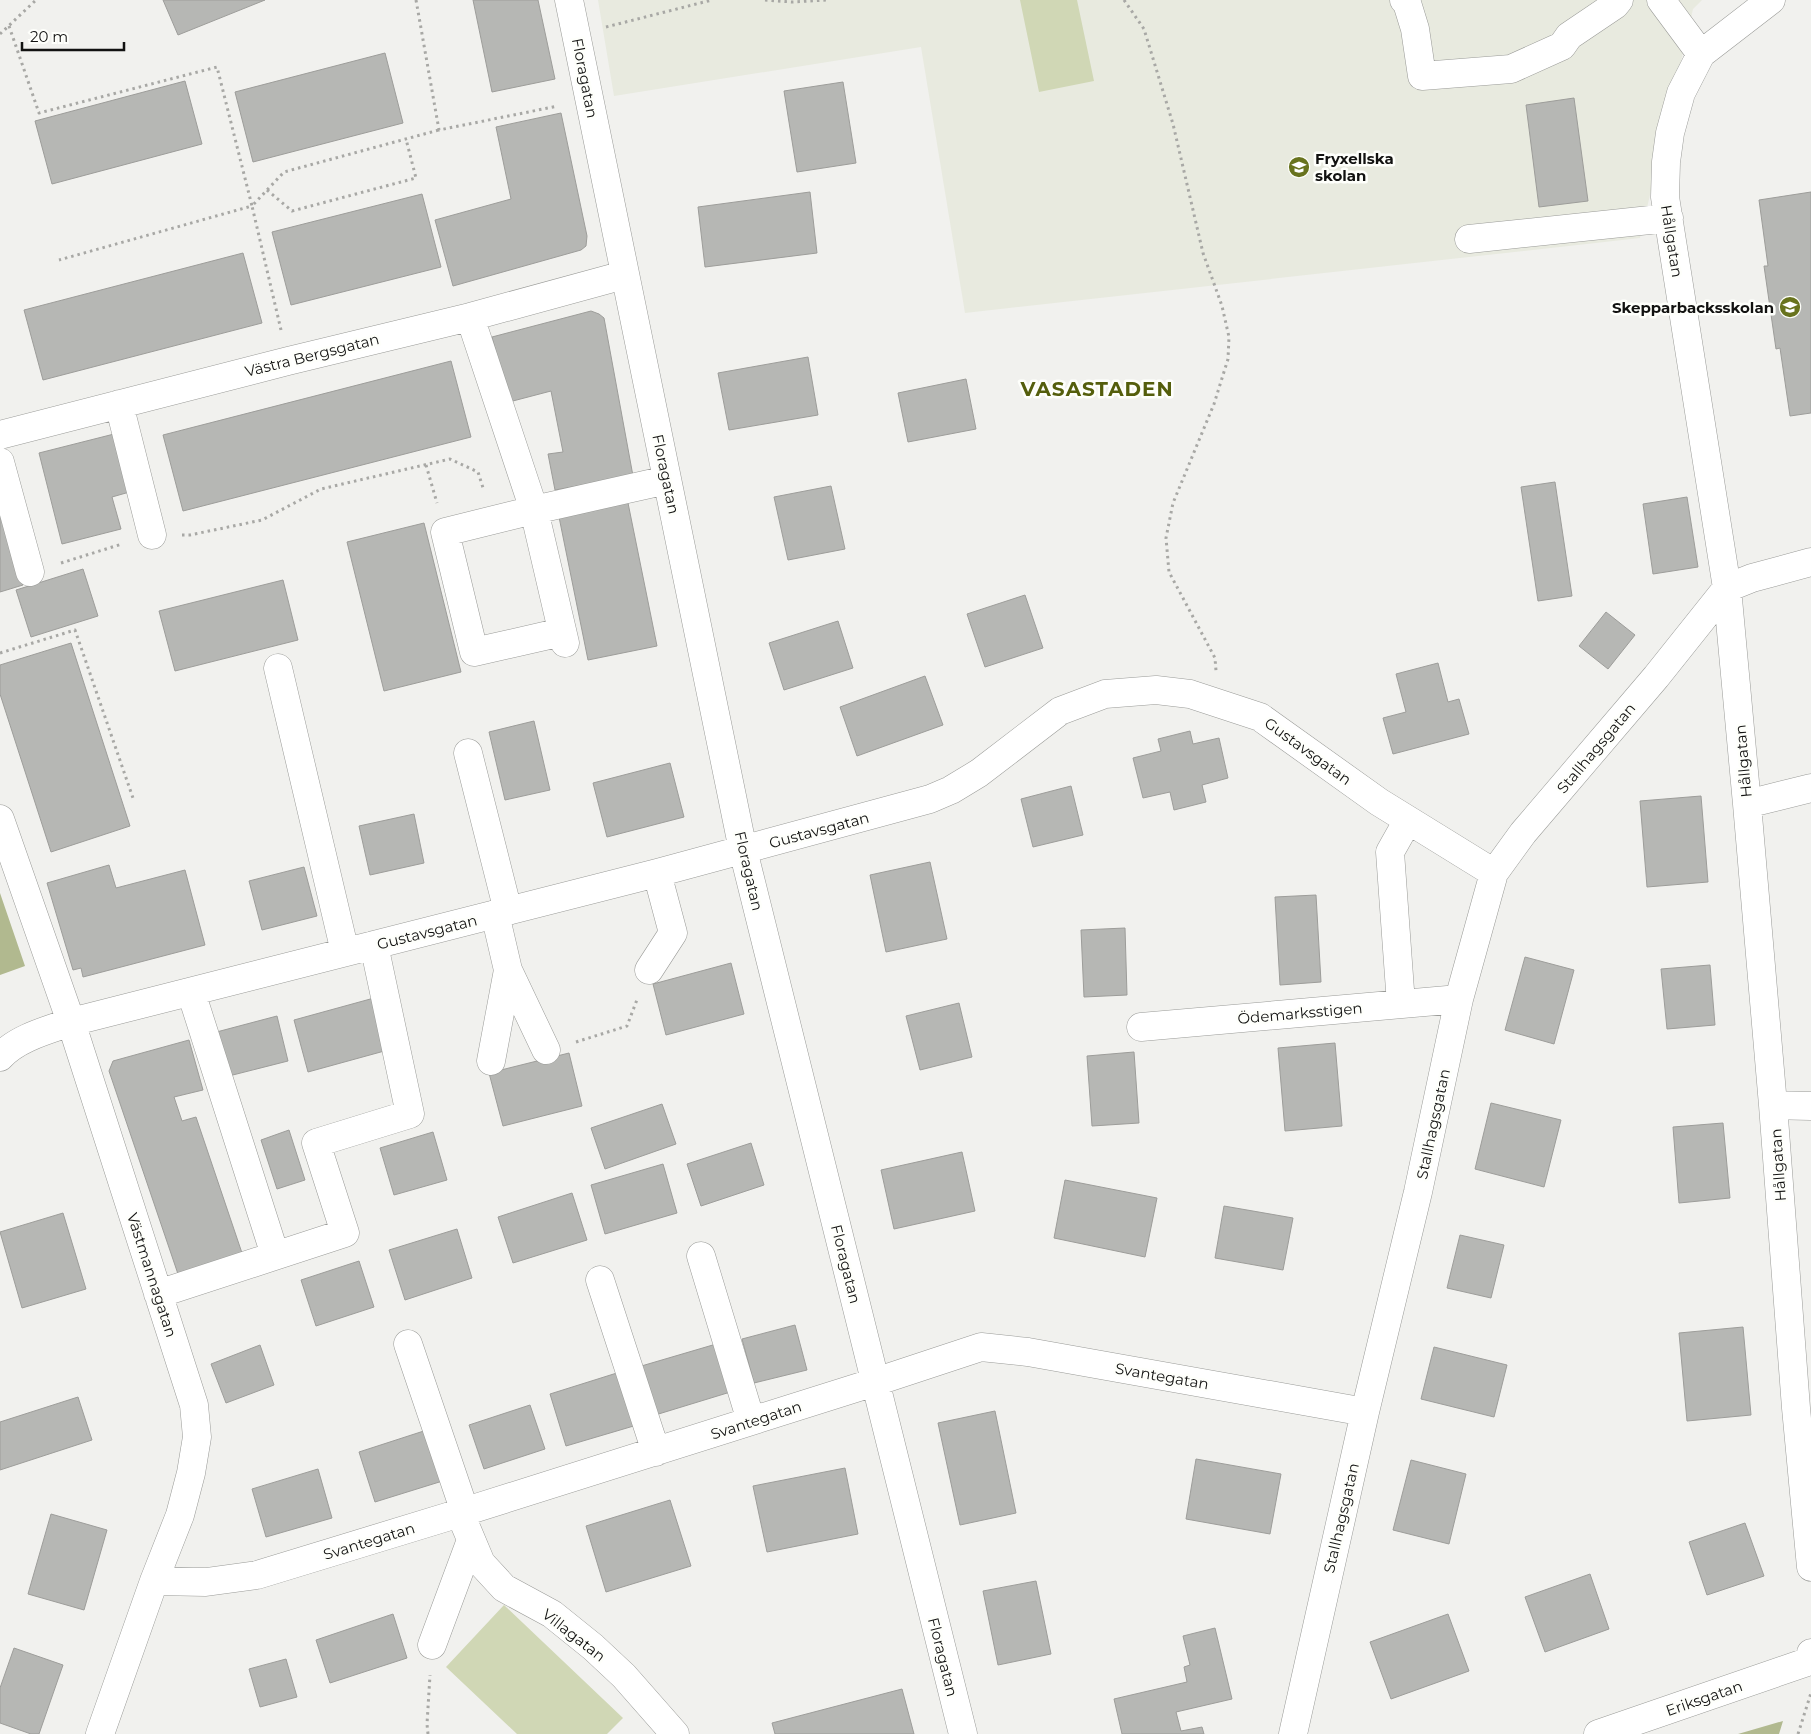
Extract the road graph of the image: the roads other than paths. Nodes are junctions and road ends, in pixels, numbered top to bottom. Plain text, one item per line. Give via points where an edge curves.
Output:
1 (569, 0) edge
2 (1404, 0) edge
3 (1618, 0) edge
4 (1661, 0) edge
5 (1771, 0) edge
6 (1701, 54) junction
7 (1669, 218) junction
8 (1468, 239) dead end
9 (624, 275) junction
10 (470, 317) junction
11 (119, 404) junction
12 (0, 435) edge
13 (0, 462) edge
14 (667, 480) junction
15 (534, 510) junction
16 (152, 535) road end
17 (1811, 562) edge
18 (30, 572) road end
19 (1727, 588) junction
20 (278, 668) dead end
21 (468, 753) dead end
22 (1811, 788) edge
23 (1747, 804) junction
24 (0, 819) edge
25 (1408, 820) junction
26 (743, 850) junction
27 (657, 873) junction
28 (1494, 873) junction
29 (501, 912) junction
30 (374, 945) junction
31 (345, 952) junction
32 (508, 970) junction
33 (649, 970) road end
34 (191, 992) junction
35 (1459, 999) junction
36 (1402, 1004) junction
37 (71, 1022) junction
38 (1141, 1027) dead end
39 (546, 1050) road end
40 (0, 1057) edge
41 (491, 1061) dead end
42 (1773, 1105) junction
43 (1811, 1106) edge
44 (275, 1255) junction
45 (701, 1256) dead end
46 (600, 1280) dead end
47 (158, 1294) junction
48 (408, 1344) dead end
49 (875, 1382) junction
50 (1365, 1412) junction
51 (751, 1421) junction
52 (656, 1452) junction
53 (462, 1512) junction
54 (471, 1540) junction
55 (1811, 1567) edge
56 (154, 1581) junction
57 (432, 1645) road end
58 (1810, 1657) edge
59 (100, 1734) edge
60 (675, 1734) edge
61 (963, 1734) edge
62 (1293, 1734) edge
63 (1598, 1734) edge

1 - 9 street, Floragatan
2 - 3 street via 1415,30 1422,76 1511,69 1562,46 1569,36
4 - 6 street
5 - 6 street, Hållgatan
6 - 7 street, Hållgatan via 1680,93 1670,133 1665,197
7 - 8 street
7 - 19 street, Hållgatan
9 - 10 street, Västra Bergsgatan
9 - 14 street, Floragatan
10 - 11 street, Västra Bergsgatan
10 - 15 street
11 - 12 street, Västra Bergsgatan
11 - 16 street
13 - 18 street
14 - 15 street
14 - 26 street, Floragatan
15 - 15 street via 445,532 474,652 563,638
17 - 19 street
19 - 23 street, Hållgatan
19 - 28 street, Stallhagsgatan
20 - 31 street
21 - 29 street
22 - 23 street
23 - 42 street, Hållgatan
24 - 37 street, Västmannagatan
25 - 26 street, Gustavsgatan via 1260,717 1190,694 1156,690 1105,694 1060,711 979,773 930,799
25 - 28 street, Gustavsgatan
25 - 36 street via 1390,852
26 - 27 street, Gustavsgatan
26 - 49 street, Floragatan
27 - 29 street, Gustavsgatan
27 - 33 street via 673,933
28 - 35 street, Stallhagsgatan
29 - 30 street, Gustavsgatan
29 - 32 street
30 - 31 street, Gustavsgatan
30 - 44 street via 410,1114 316,1143 345,1233
31 - 34 street, Gustavsgatan
32 - 39 street
32 - 41 street
34 - 37 street, Gustavsgatan
34 - 44 street
35 - 36 street, Ödemarksstigen
35 - 50 street, Stallhagsgatan via 1418,1192
36 - 38 street, Ödemarksstigen
37 - 40 street, Gustavsgatan via 36,1034
37 - 47 street, Västmannagatan
42 - 43 street
42 - 55 street, Hållgatan
44 - 47 street
45 - 51 street
46 - 52 street
47 - 56 street, Västmannagatan via 194,1405 197,1437 180,1515
48 - 53 street, Villagatan
49 - 50 street, Svantegatan via 981,1347 1028,1352
49 - 51 street, Svantegatan
49 - 61 street, Floragatan
50 - 62 street, Stallhagsgatan
51 - 52 street, Svantegatan
52 - 53 street, Svantegatan
53 - 54 street, Villagatan
53 - 56 street, Svantegatan via 257,1575 206,1582
54 - 57 street
54 - 60 street, Villagatan via 481,1563 504,1588 552,1614 593,1648 624,1676
56 - 59 street, Västmannagatan
58 - 63 street, Eriksgatan

